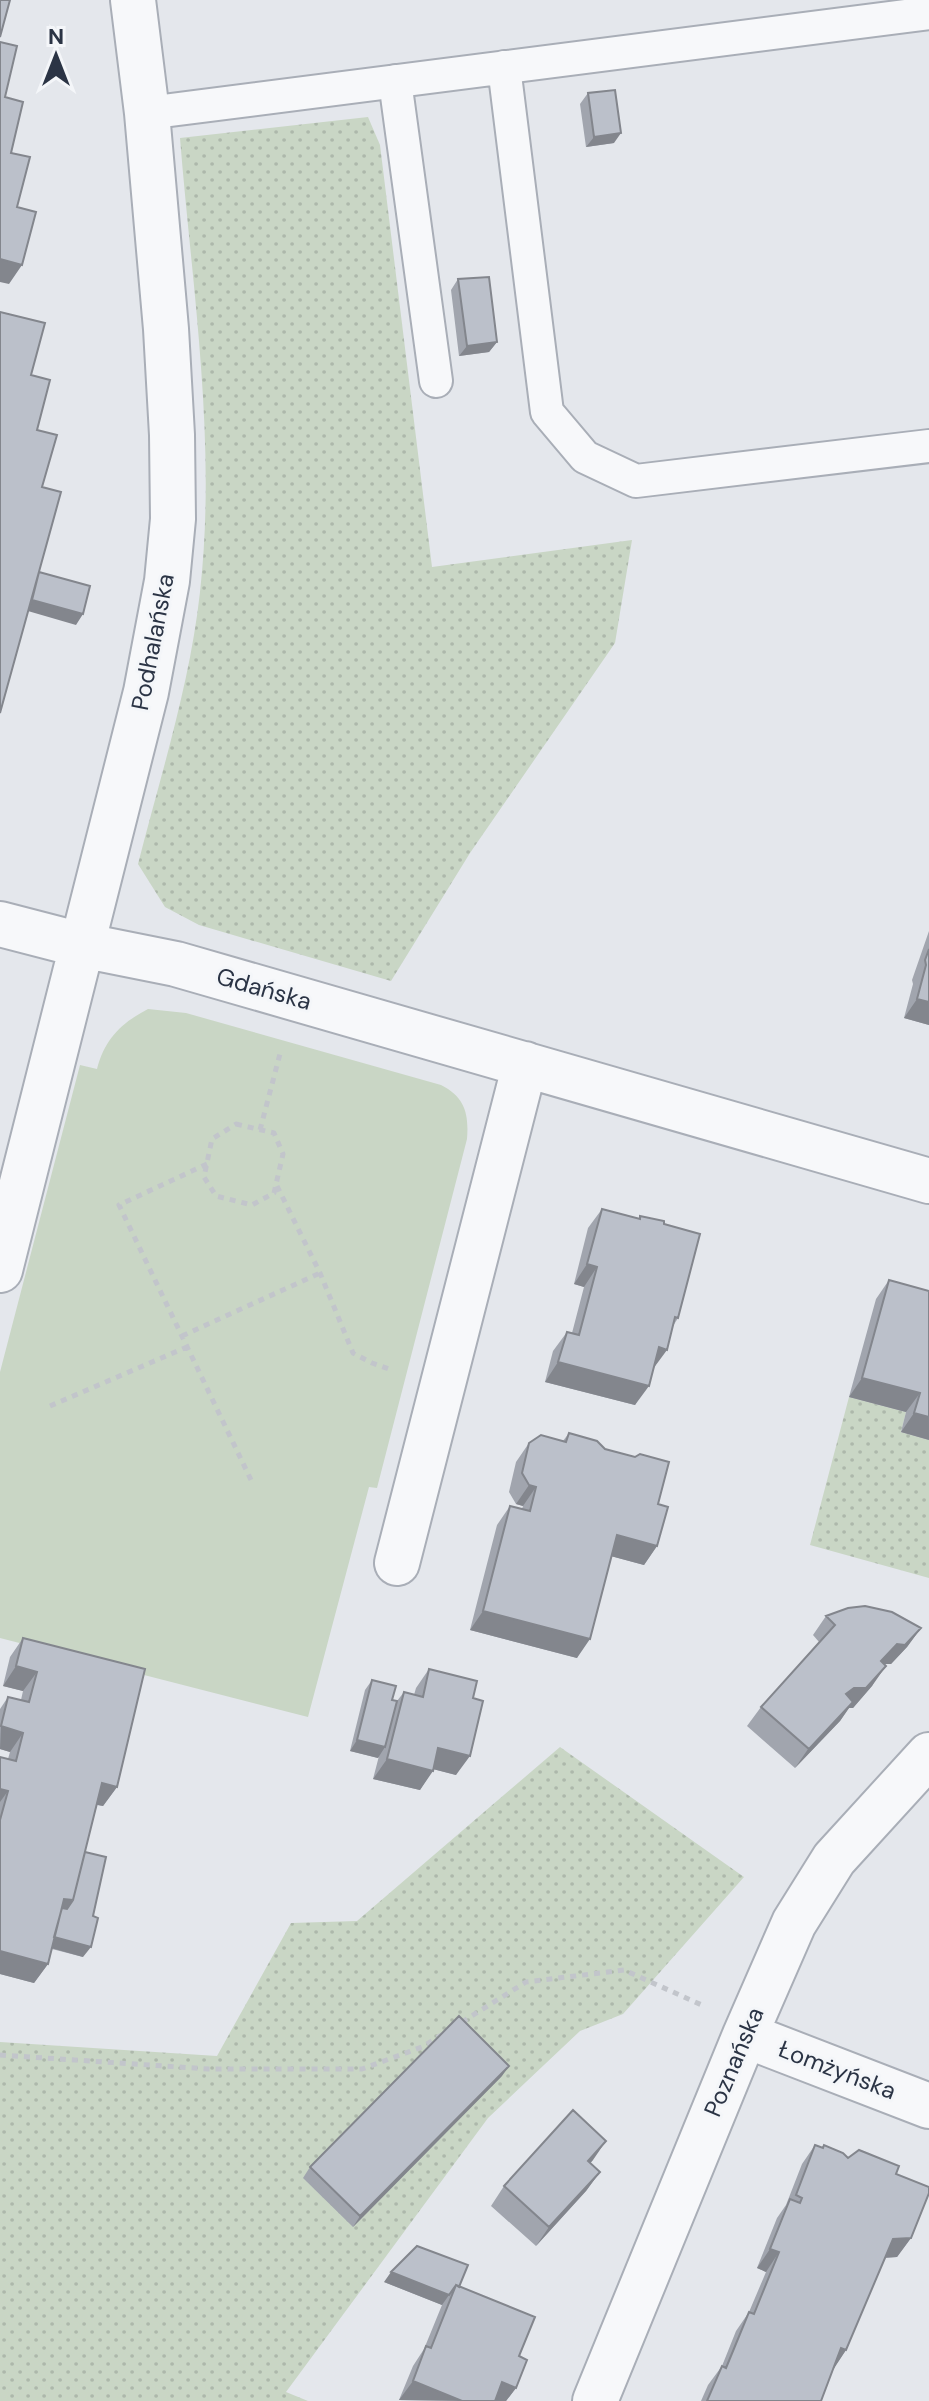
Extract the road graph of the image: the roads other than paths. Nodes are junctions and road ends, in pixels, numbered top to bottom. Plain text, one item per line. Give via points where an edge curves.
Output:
1 (133, 0) edge
2 (929, 13) edge
3 (504, 67) junction
4 (395, 81) junction
5 (147, 113) junction
6 (436, 381) dead end
7 (929, 446) edge
8 (0, 924) edge
9 (81, 945) junction
10 (525, 1064) junction
11 (929, 1181) edge
12 (0, 1270) edge
13 (397, 1563) dead end
14 (929, 1755) edge
15 (745, 2035) junction
16 (929, 2106) edge
17 (595, 2401) edge

1 - 5 street, Podhalańska
2 - 3 lane
3 - 4 lane
3 - 7 lane via 547,412 585,457 636,481
4 - 5 lane
4 - 6 lane
5 - 9 street, Podhalańska via 166,329 173,519 146,692
8 - 9 street, Gdańska
9 - 10 street, Gdańska via 176,964
9 - 12 street, Podhalańska
10 - 11 street, Gdańska
10 - 13 street
14 - 15 street, Poznańska via 834,1859 794,1923
15 - 16 street, Łomżyńska
15 - 17 street, Poznańska

